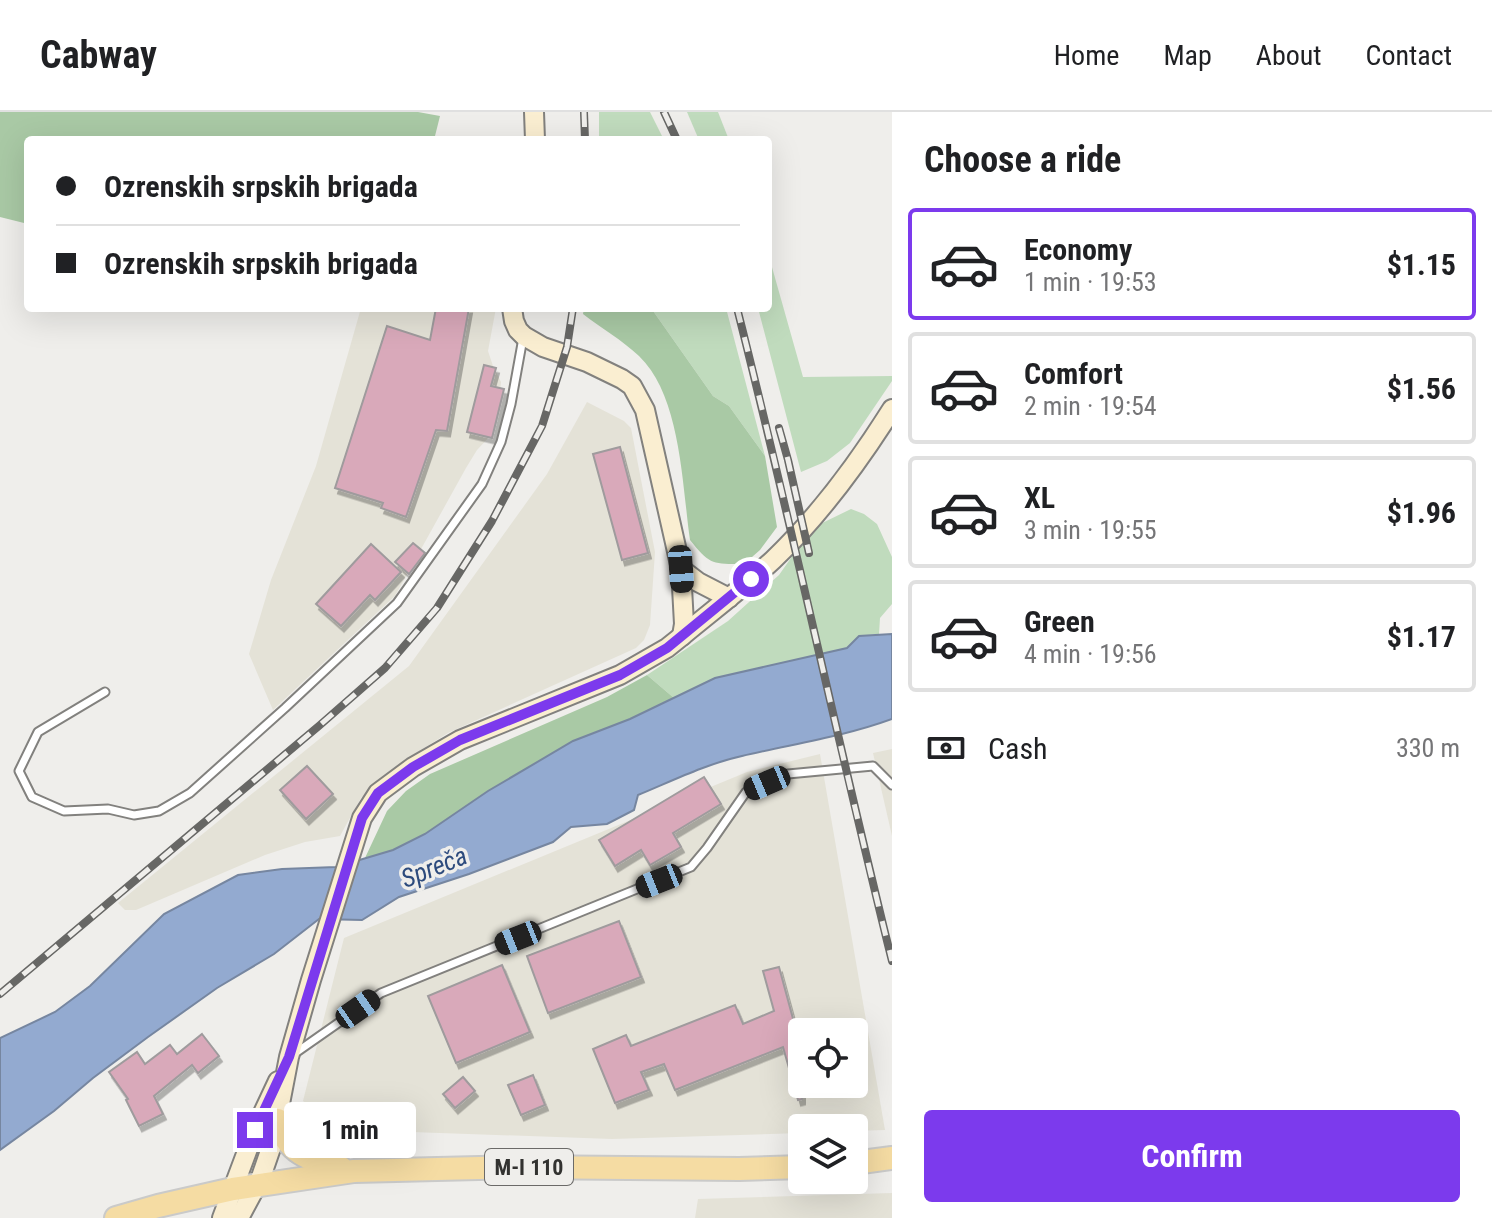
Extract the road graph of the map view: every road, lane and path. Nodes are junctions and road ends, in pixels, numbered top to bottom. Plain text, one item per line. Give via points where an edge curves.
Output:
1 (534, 112) edge
2 (535, 136) edge
3 (513, 312) edge
4 (524, 336) junction
5 (892, 409) edge
6 (681, 569) junction
7 (729, 598) junction
8 (682, 636) junction
9 (105, 692) dead end
10 (892, 785) edge
11 (289, 1057) junction
12 (278, 1120) junction
13 (892, 1158) edge
14 (868, 1161) edge
15 (788, 1167) edge
16 (354, 1171) junction
17 (256, 1185) junction
18 (233, 1189) junction
19 (158, 1206) junction
20 (116, 1218) edge
21 (189, 1218) edge
22 (222, 1218) edge
23 (239, 1218) edge

1 - 2 main road
3 - 4 main road
4 - 6 main road via 632,386 645,410
4 - 9 lane via 501,442 482,484 397,603 190,793 159,811 134,815 108,809 64,811 32,797 19,771 38,732
5 - 7 main road via 830,498
6 - 7 main road
6 - 8 main road
7 - 8 main road
8 - 11 main road via 620,675 460,740 378,793 362,818
10 - 11 lane via 873,766 788,774 746,792 691,867 381,993
11 - 12 main road
11 - 18 main road
12 - 16 main road via 281,1133 302,1155
12 - 17 main road
13 - 14 main road
15 - 16 main road, M-I 110
16 - 17 main road, M-I 110
17 - 18 main road, M-I 110
17 - 23 main road
18 - 19 main road, M-I 110
18 - 22 main road
19 - 20 main road, M-I 110
19 - 21 main road

